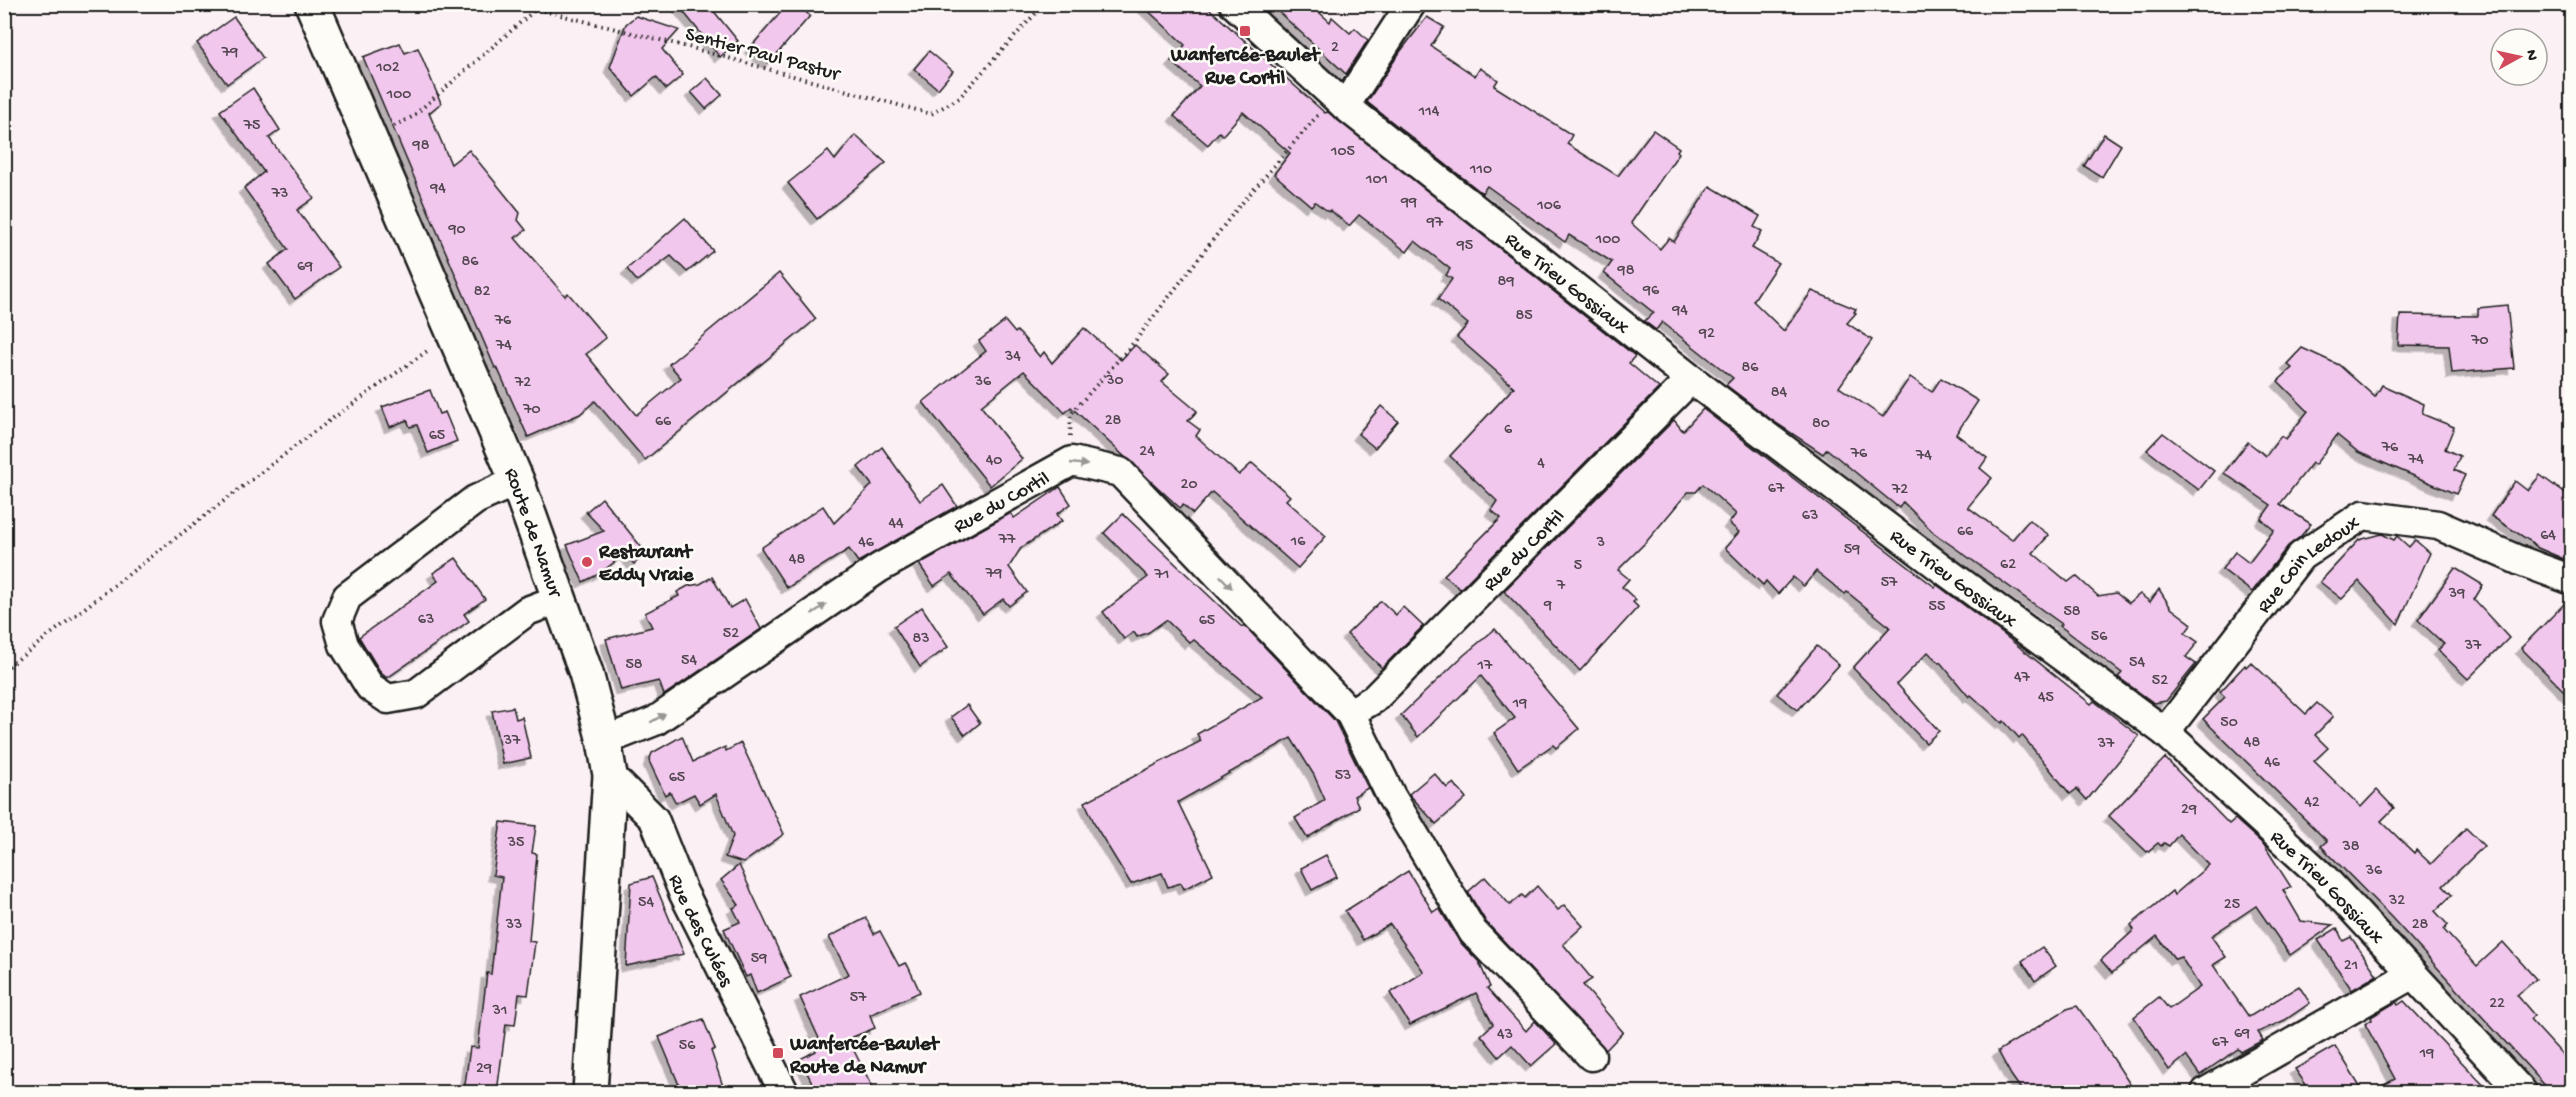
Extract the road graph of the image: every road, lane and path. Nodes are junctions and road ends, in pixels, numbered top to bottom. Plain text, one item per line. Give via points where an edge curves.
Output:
1 (312, 4) edge
2 (1044, 4) edge
3 (1234, 4) edge
4 (1411, 4) edge
5 (1345, 106) junction
6 (369, 140) junction
7 (453, 333) junction
8 (1691, 379) junction
9 (1068, 464) junction
10 (517, 482) junction
11 (2571, 580) edge
12 (559, 599) junction
13 (4, 670) edge
14 (1350, 713) junction
15 (2164, 732) junction
16 (604, 741) junction
17 (610, 775) junction
18 (2411, 975) junction
19 (1591, 1056) dead end
20 (590, 1092) edge
21 (784, 1092) edge
22 (2206, 1092) edge
23 (2522, 1092) edge

1 - 6 main road, Route de Namur
2 - 6 path, Sentier Paul Pastur via 959,98 931,114 536,9 412,117
3 - 5 street, Rue Trieu Gossiaux
4 - 5 street
5 - 8 street, Rue Trieu Gossiaux
5 - 9 path via 1325,107 1071,414
6 - 7 main road, Route de Namur
7 - 10 main road, Route de Namur
7 - 13 path via 315,431
8 - 14 street, Rue du Cortil via 1374,699
8 - 15 street, Rue Trieu Gossiaux
9 -> 14 street, Rue du Cortil via 1072,461 1120,472
16 -> 9 street, Rue du Cortil via 655,721 879,568
10 - 12 main road, Route de Namur
10 - 12 street via 475,500 347,597 337,621 344,645 370,687 388,699 416,694 527,611
11 - 15 street, Rue Coin Ledoux via 2438,525 2363,515 2301,556
12 - 16 main road, Route de Namur via 586,673
14 - 19 street, Rue du Cortil via 1391,796 1473,932
15 - 18 street, Rue Trieu Gossiaux via 2323,877
16 - 17 main road, Route de Namur
17 - 20 main road, Route de Namur
17 - 21 street, Rue des Culées via 654,819 683,892
18 - 22 street
18 - 23 street, Rue Trieu Gossiaux

